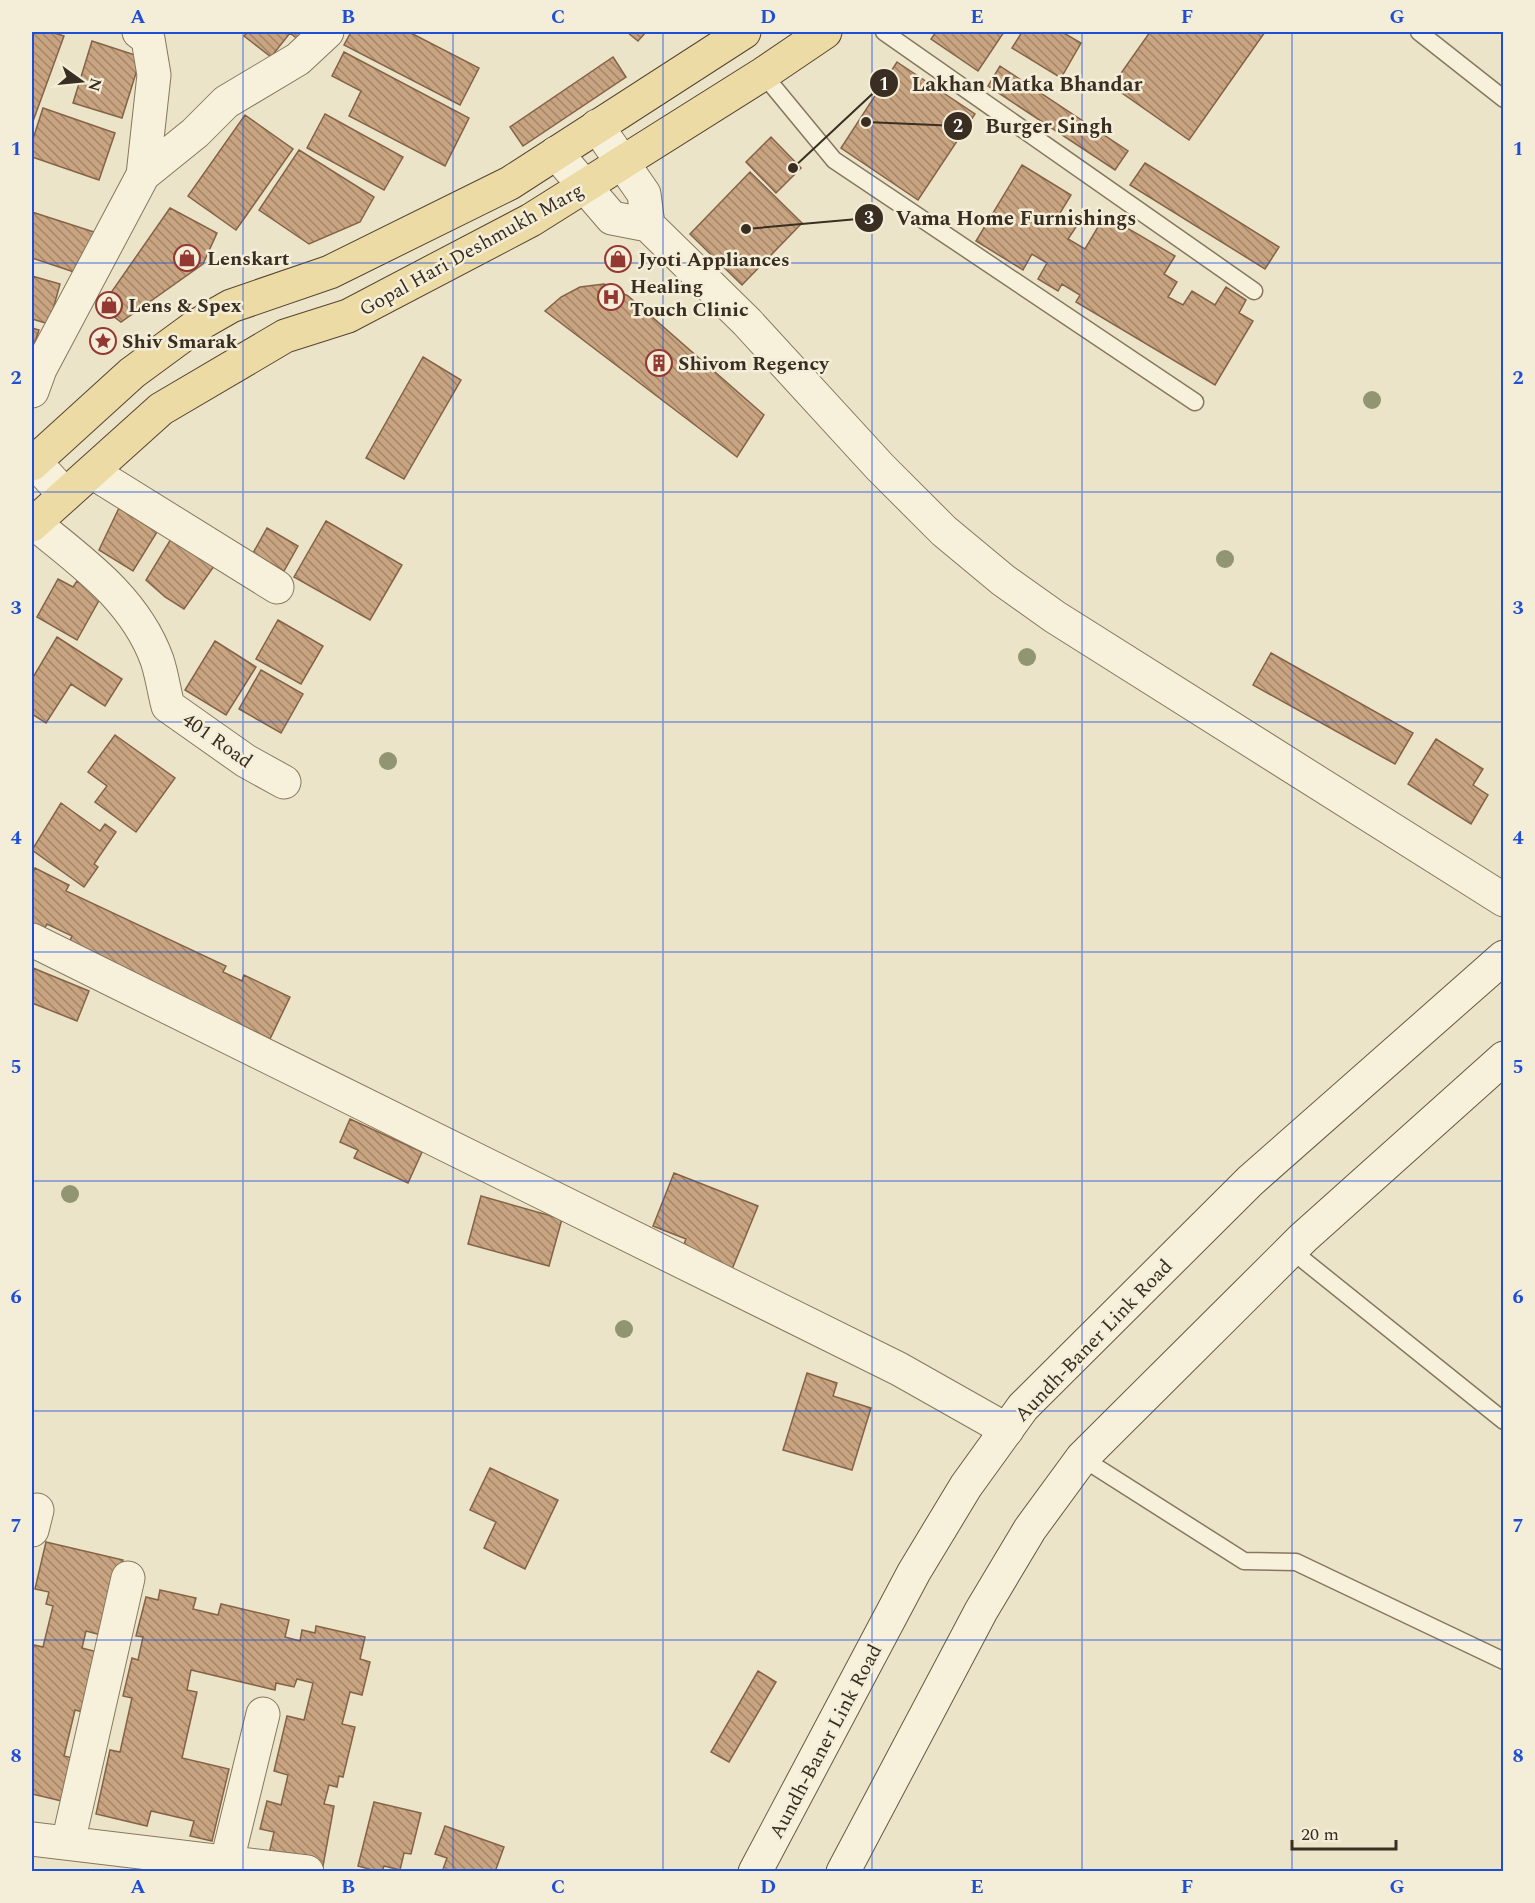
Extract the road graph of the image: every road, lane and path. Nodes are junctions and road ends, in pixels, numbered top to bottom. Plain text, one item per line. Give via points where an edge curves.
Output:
1 (139, 32) edge
2 (327, 32) edge
3 (744, 32) edge
4 (825, 32) edge
5 (884, 32) edge
6 (1419, 32) edge
7 (763, 74) junction
8 (1503, 99) edge
9 (597, 126) junction
10 (556, 153) junction
11 (621, 164) junction
12 (143, 175) junction
13 (585, 186) junction
14 (648, 225) junction
15 (1254, 291) dead end
16 (32, 391) edge
17 (1195, 402) dead end
18 (32, 462) edge
19 (92, 472) junction
20 (65, 495) junction
21 (33, 524) edge
22 (277, 587) dead end
23 (284, 782) dead end
24 (1503, 900) edge
25 (32, 940) edge
26 (1503, 957) edge
27 (1503, 1058) edge
28 (1291, 1250) junction
29 (1503, 1420) edge
30 (1007, 1430) junction
31 (1082, 1458) junction
32 (128, 1578) dead end
33 (1503, 1661) edge
34 (263, 1714) dead end
35 (32, 1839) edge
36 (68, 1844) junction
37 (227, 1861) junction
38 (275, 1869) edge
39 (307, 1872) edge
40 (755, 1872) edge
41 (843, 1872) edge

1 - 12 street via 148,39 154,75
2 - 12 street via 298,59 226,102
3 - 9 main road, Gopal Hari Deshmukh Marg
4 - 7 main road, Gopal Hari Deshmukh Marg
5 - 15 lane
6 - 8 lane
7 - 11 main road, Gopal Hari Deshmukh Marg
7 - 17 lane via 834,160
9 - 10 main road, Gopal Hari Deshmukh Marg
9 - 11 street
10 - 13 street
10 - 18 main road, Gopal Hari Deshmukh Marg via 510,183 330,272 231,306 132,373
11 - 13 main road, Gopal Hari Deshmukh Marg
11 - 14 street via 644,194
12 - 16 street via 45,359
13 - 14 street via 612,218
13 - 19 main road, Gopal Hari Deshmukh Marg via 419,281 348,316 285,336 161,409
14 - 24 street via 747,322 888,475 944,531 1003,580 1055,617
18 - 20 street
19 - 20 main road, Gopal Hari Deshmukh Marg
19 - 22 street
20 - 21 main road, Gopal Hari Deshmukh Marg
21 - 23 street, 401 Road via 108,584 130,611 157,659 168,706 246,761
25 - 30 street via 899,1369
26 - 30 street, Aundh-Baner Link Road via 1250,1181 1023,1407
27 - 28 street
28 - 29 lane
28 - 31 street
30 - 40 street, Aundh-Baner Link Road via 966,1486 914,1572
31 - 33 lane via 1244,1561 1296,1562
31 - 41 street via 1030,1529 981,1611
32 - 36 street
34 - 37 street
35 - 36 street
36 - 37 street
37 - 38 street
38 - 39 street

